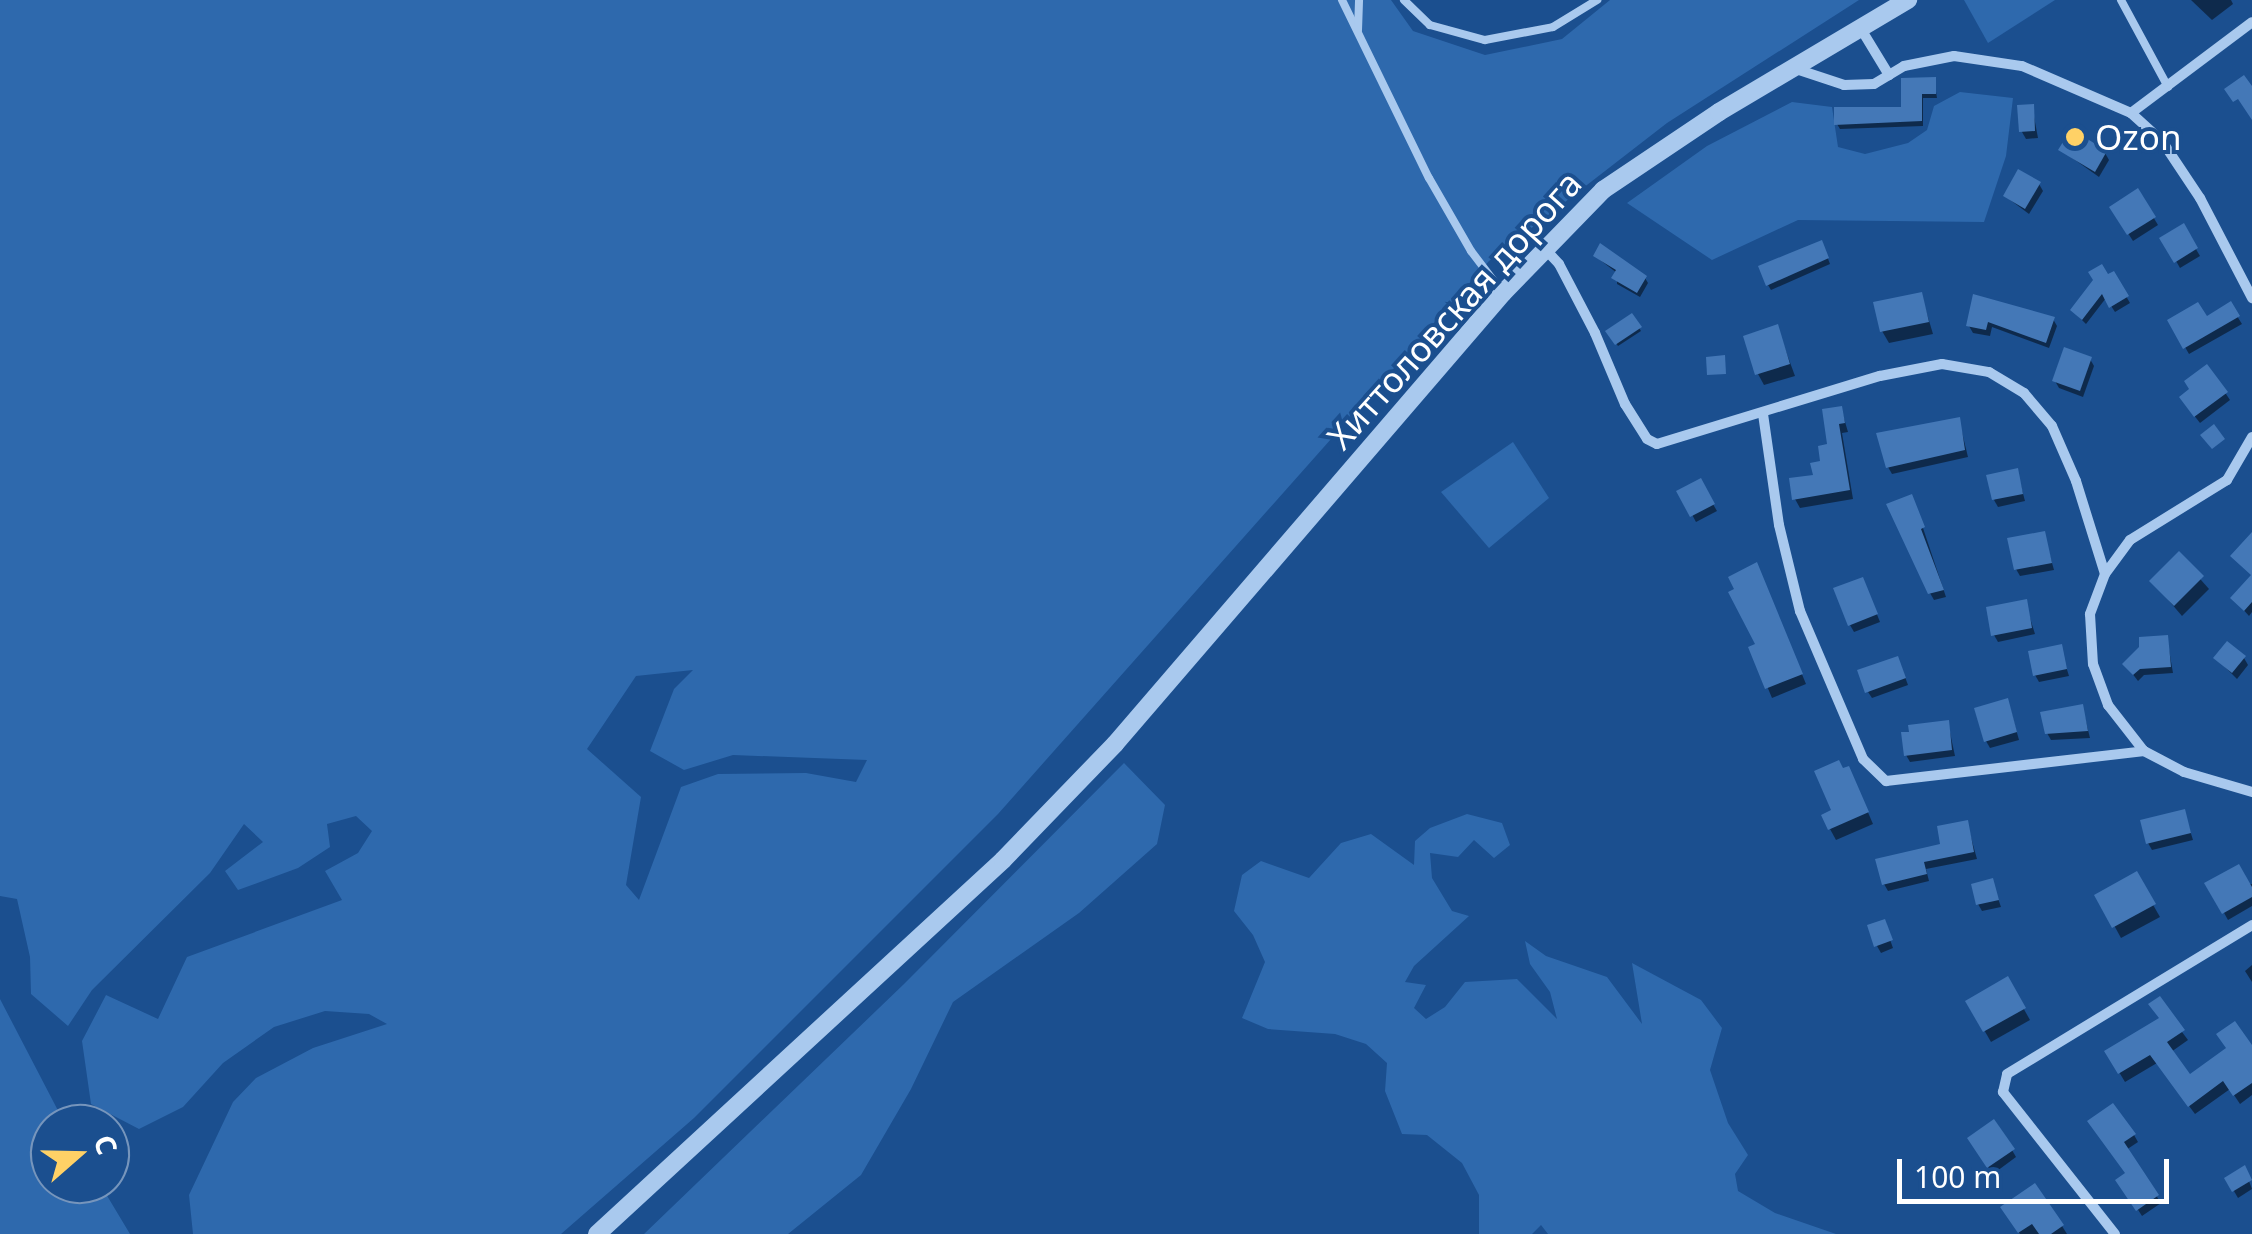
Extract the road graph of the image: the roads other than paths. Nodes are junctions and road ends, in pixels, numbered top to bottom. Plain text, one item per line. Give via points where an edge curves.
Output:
1 (1342, 0) edge
2 (1359, 0) edge
3 (1404, 0) edge
4 (1597, 0) edge
5 (1908, 0) edge
6 (2121, 0) edge
7 (2252, 22) edge
8 (1861, 29) junction
9 (1358, 34) junction
10 (1796, 69) junction
11 (1890, 75) junction
12 (2168, 87) junction
13 (2131, 113) junction
14 (1546, 250) junction
15 (1503, 294) junction
16 (2252, 298) edge
17 (1763, 414) junction
18 (2252, 438) edge
19 (2105, 574) junction
20 (2144, 752) junction
21 (2252, 792) edge
22 (2252, 925) edge
23 (597, 1234) edge
24 (2114, 1234) edge

1 - 9 lane
2 - 9 lane
3 - 4 lane via 1430,26 1485,40 1553,27
5 - 8 street, Хиттоловская дорога
6 - 12 lane
7 - 12 street
8 - 10 street, Хиттоловская дорога
8 - 11 street
9 - 15 lane via 1446,207
10 - 11 street via 1844,84 1874,84
10 - 14 street, Хиттоловская дорога via 1604,190
11 - 13 street via 1934,57 2022,66
12 - 13 street
13 - 16 street via 2162,141 2200,198
14 - 15 street, Хиттоловская дорога
14 - 17 street via 1647,439 1671,442
15 - 23 street, Хиттоловская дорога via 1115,744 1003,860
17 - 19 street via 1880,376 1942,364 1989,372 2024,393 2052,426
17 - 20 street via 1800,611 1863,759 1886,781
18 - 19 street via 2227,480 2130,540
19 - 20 street via 2090,614 2093,664 2108,705
20 - 21 street
22 - 24 street via 2007,1074 2003,1092

